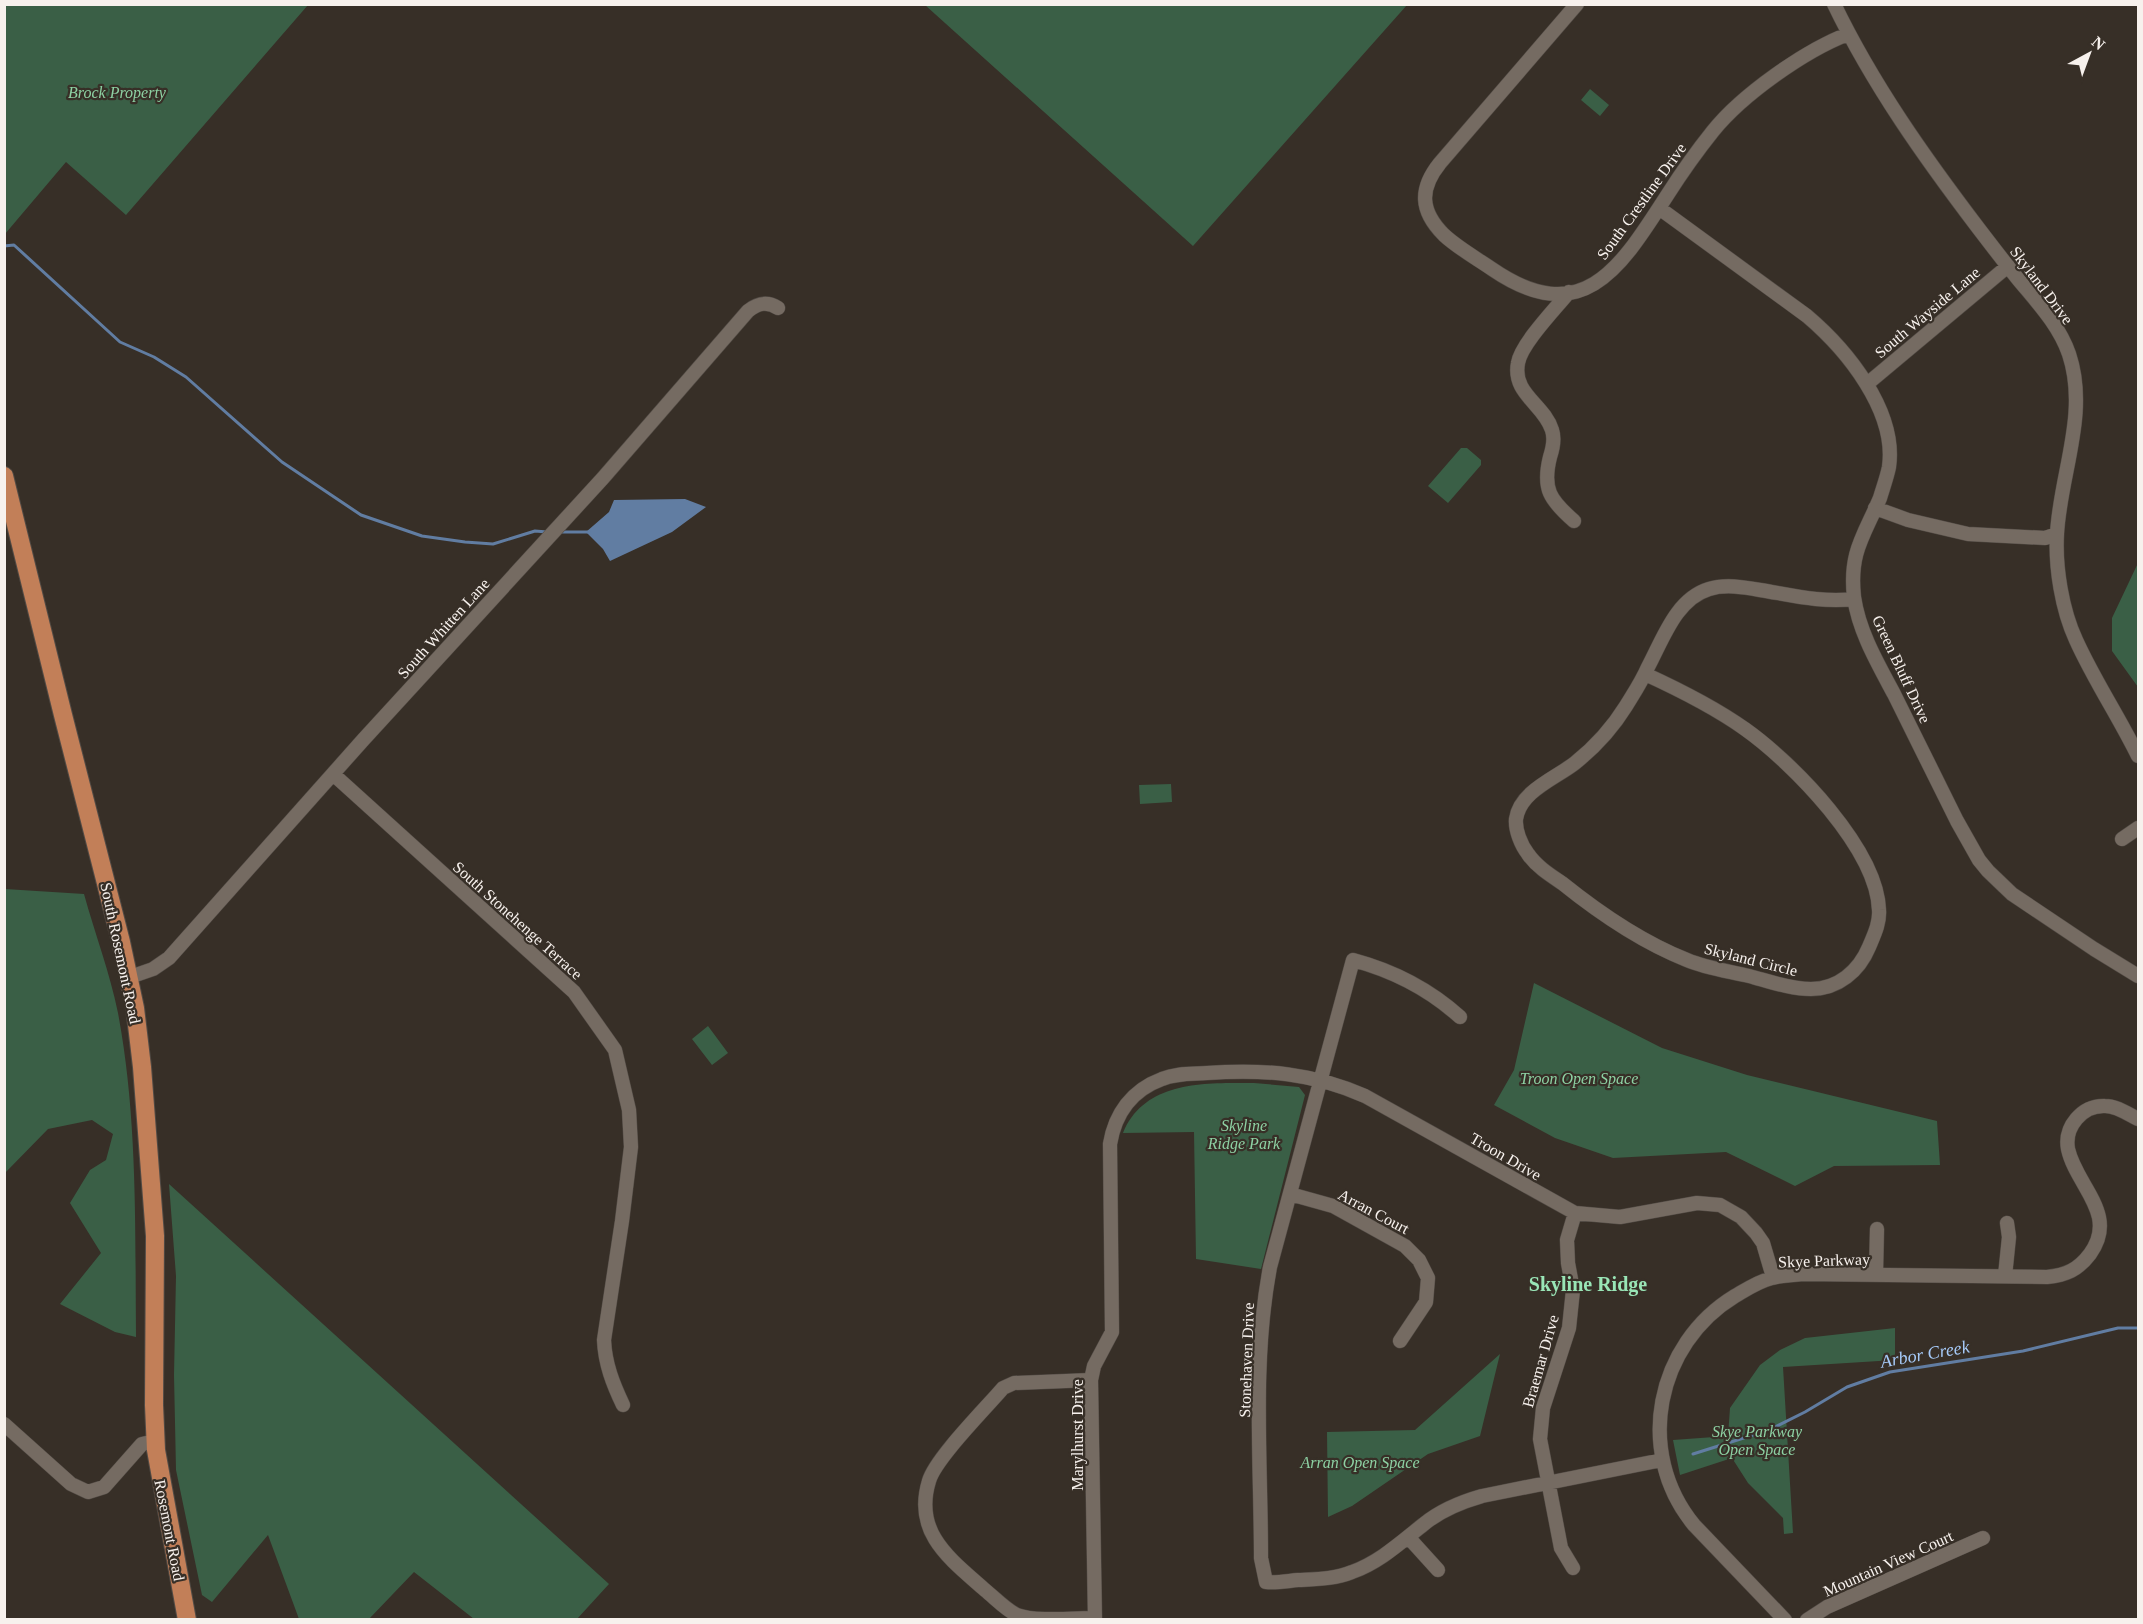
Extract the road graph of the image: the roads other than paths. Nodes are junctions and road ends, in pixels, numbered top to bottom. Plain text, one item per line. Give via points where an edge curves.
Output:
1 (1577, 4) edge
2 (1834, 4) edge
3 (1848, 34) junction
4 (1659, 208) junction
5 (2008, 266) junction
6 (1569, 292) junction
7 (778, 308) dead end
8 (1868, 384) junction
9 (4, 476) edge
10 (1546, 482) junction
11 (1532, 486) dead end
12 (1875, 508) junction
13 (1574, 521) dead end
14 (2057, 534) junction
15 (1854, 599) junction
16 (1645, 674) junction
17 (2139, 756) edge
18 (333, 774) junction
19 (2139, 828) edge
20 (2121, 839) dead end
21 (2139, 976) edge
22 (130, 977) junction
23 (1460, 1017) dead end
24 (1193, 1074) joint
25 (1320, 1080) junction
26 (2139, 1119) edge
27 (1290, 1194) junction
28 (1575, 1213) junction
29 (2007, 1223) dead end
30 (1877, 1229) dead end
31 (1875, 1274) junction
32 (2006, 1276) junction
33 (1773, 1277) junction
34 (1400, 1341) dead end
35 (1091, 1380) junction
36 (623, 1405) dead end
37 (4, 1424) edge
38 (155, 1441) junction
39 (1662, 1460) junction
40 (1547, 1484) junction
41 (1409, 1538) junction
42 (1983, 1538) dead end
43 (1573, 1568) dead end
44 (1438, 1570) dead end
45 (1095, 1619) edge
46 (187, 1620) edge
47 (1785, 1620) edge
48 (1807, 1620) edge

1 - 6 street, South Crestline Drive via 1440,163 1425,191 1433,222 1451,241 1515,284 1542,292
2 - 3 street, Skyland Drive
3 - 4 street, South Crestline Drive via 1811,52 1738,105 1705,141
3 - 5 street, Skyland Drive via 1888,102
4 - 6 street, South Crestline Drive via 1614,269 1593,285
4 - 8 street, Green Bluff Drive via 1807,316 1828,334
5 - 8 street, South Wayside Lane
5 - 14 street, Skyland Drive via 2054,324 2072,369 2074,432
6 - 10 street via 1524,348 1517,364 1525,395 1551,428 1553,446
7 - 18 street, South Whitten Lane via 766,303 748,311 603,478
8 - 12 street, Green Bluff Drive via 1884,426 1890,458
9 - 22 main road, South Rosemont Road
10 - 11 street
10 - 13 street via 1553,500
12 - 14 street via 1968,534 2045,538
12 - 15 street, Green Bluff Drive via 1856,549
14 - 17 street, Skyland Drive via 2060,585 2068,621
15 - 16 street, Skyland Circle via 1837,602 1745,587 1711,588 1691,598 1672,620
15 - 21 street, Green Bluff Drive via 1868,642 1979,860 2012,894
16 - 16 street, Skyland Circle via 1609,729 1576,762 1540,786 1521,806 1516,828 1528,855 1596,909 1687,960 1797,988 1823,988 1841,981 1866,955 1879,912 1871,877 1850,838 1818,797 1762,742 1708,705
18 - 22 street, South Whitten Lane via 166,961
18 - 36 street, South Stonehenge Terrace via 574,992 615,1050 629,1110 631,1147 604,1340 611,1378
19 - 20 street
22 - 38 main road, South Rosemont Road via 142,1067 155,1236
23 - 25 street, Stonehaven Drive via 1409,980 1353,960
24 - 25 street, Troon Drive via 1266,1071
24 - 35 street, Marylhurst Drive via 1162,1078 1149,1085 1131,1099 1115,1123 1110,1148 1112,1332
25 - 27 street, Stonehaven Drive
25 - 28 street, Troon Drive via 1365,1096
26 - 32 street, Skye Parkway via 2099,1106 2082,1113 2070,1130 2070,1154 2099,1219 2099,1239 2083,1264 2058,1275
27 - 34 street, Arran Court via 1332,1206 1405,1246 1419,1260 1428,1278 1426,1302
27 - 41 street, Stonehaven Drive via 1270,1267 1260,1339 1263,1575 1266,1582 1276,1583 1343,1575 1373,1563
28 - 33 street, Troon Drive via 1620,1216 1697,1203 1720,1204 1741,1217 1756,1233
28 - 40 street, Braemar Drive via 1567,1240 1574,1290 1569,1328 1540,1428
29 - 32 street
30 - 31 street
31 - 32 street, Skye Parkway
31 - 33 street, Skye Parkway
33 - 39 street, Skye Parkway via 1712,1311 1678,1354 1662,1406
35 - 45 street, Marylhurst Drive
35 - 45 street via 1014,1383 1003,1388 934,1468 927,1490 926,1522 936,1544 952,1561 1013,1613 1028,1618
37 - 38 street via 72,1484 88,1491 105,1487 142,1444
38 - 46 main road, Rosemont Road
39 - 40 street, Stonehaven Drive
39 - 47 street, Skye Parkway via 1686,1515
40 - 41 street, Stonehaven Drive via 1462,1502 1425,1523
40 - 43 street, Braemar Drive via 1561,1548
41 - 44 street
42 - 48 street, Mountain View Court via 1827,1607

